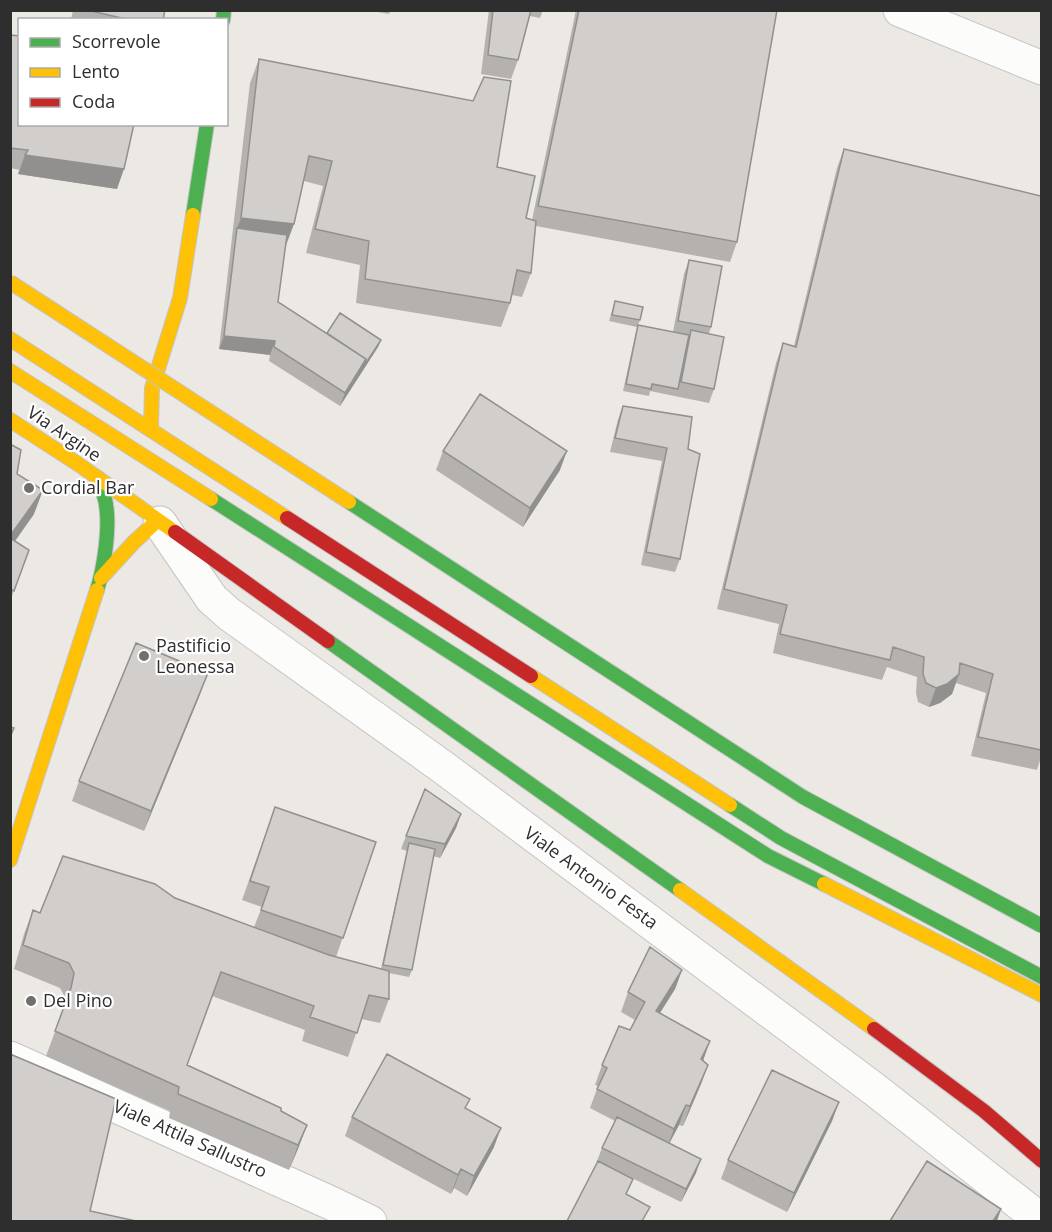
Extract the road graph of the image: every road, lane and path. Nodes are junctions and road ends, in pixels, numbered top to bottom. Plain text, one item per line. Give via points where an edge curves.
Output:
1 (900, 10) edge
2 (1041, 68) edge
3 (207, 126) edge
4 (10, 282) edge
5 (10, 339) edge
6 (10, 371) edge
7 (152, 387) junction
8 (128, 404) junction
9 (10, 420) edge
10 (151, 430) junction
11 (99, 478) junction
12 (158, 520) junction
13 (101, 578) junction
14 (10, 860) edge
15 (1041, 926) edge
16 (1041, 976) edge
17 (1041, 995) edge
18 (10, 1058) edge
19 (1041, 1161) edge
20 (370, 1221) edge
21 (1041, 1221) edge

1 - 2 street
3 - 7 main road via 180,298
4 - 15 main road, bridge via 803,797
5 - 8 main road
6 - 17 main road via 768,856
7 - 8 main road
7 - 10 main road
8 - 10 main road
9 - 11 main road, Via Argine
10 - 16 main road via 781,838
11 - 12 main road, Via Argine
11 - 13 main road via 107,528
12 - 13 main road
12 - 19 main road, Via Argine via 848,1010 984,1111
12 - 21 street, Viale Antonio Festa via 212,599 229,614 669,935
13 - 14 main road
18 - 20 street, Viale Attila Sallustro

